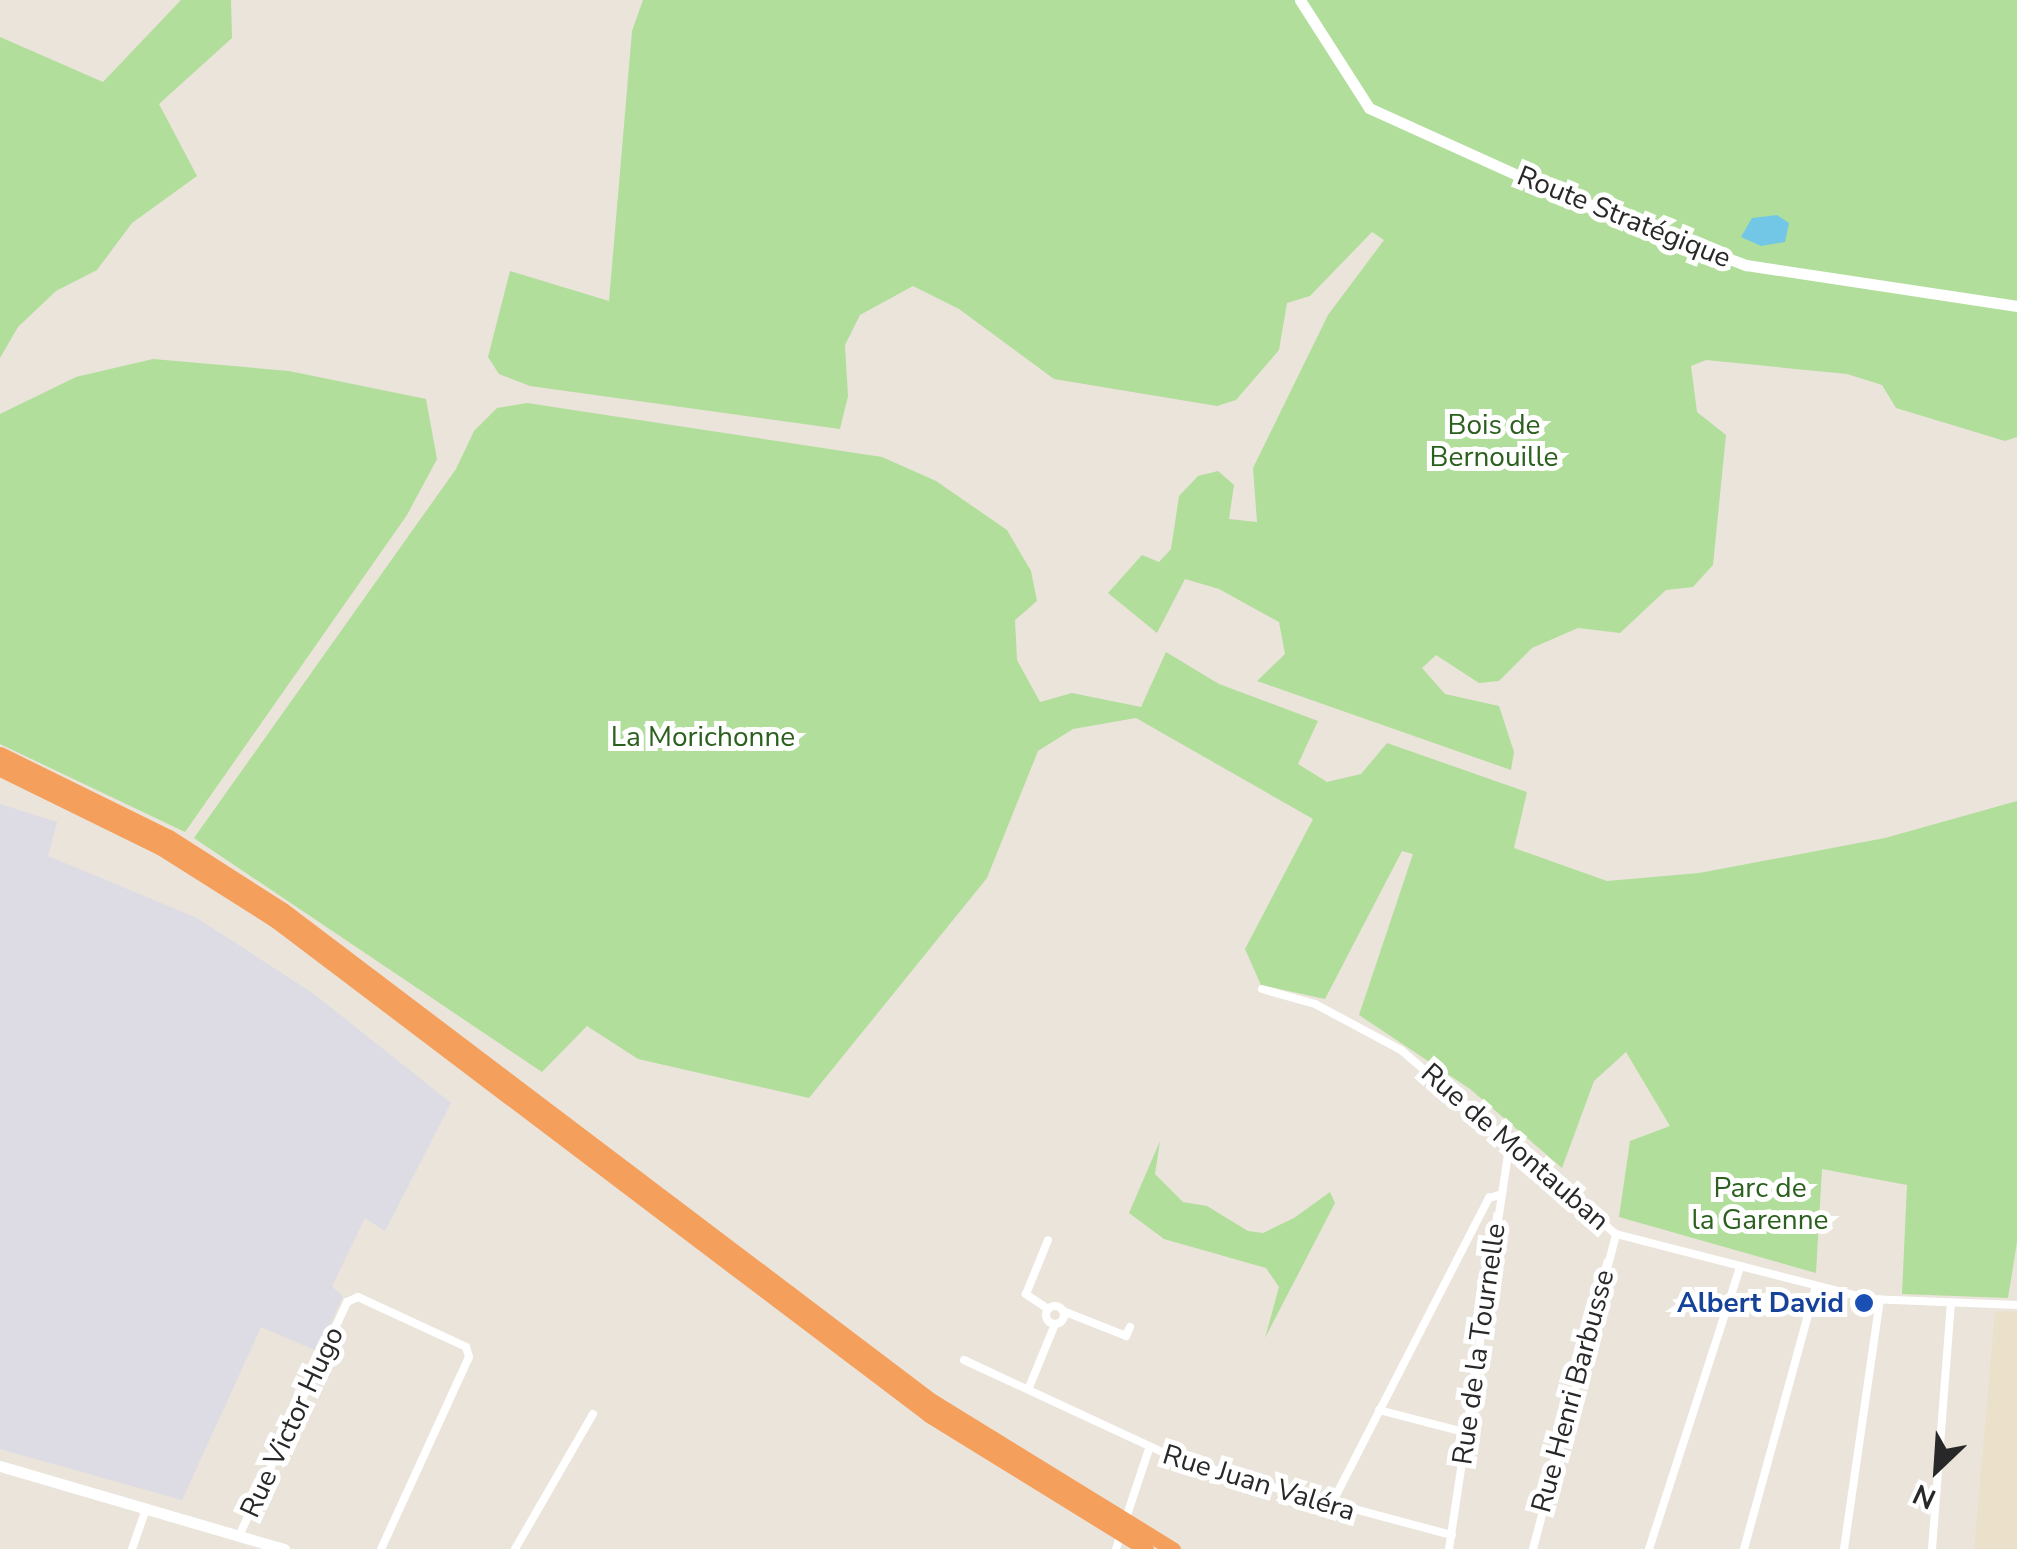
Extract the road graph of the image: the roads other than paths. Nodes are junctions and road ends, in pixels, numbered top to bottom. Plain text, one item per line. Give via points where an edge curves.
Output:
1 (1300, 0) edge
2 (2017, 306) edge
3 (0, 754) edge
4 (0, 769) edge
5 (165, 842) junction
6 (1262, 989) dead end
7 (1510, 1141) junction
8 (1498, 1195) junction
9 (1616, 1234) junction
10 (1048, 1240) dead end
11 (1740, 1267) junction
12 (1816, 1286) junction
13 (1880, 1300) junction
14 (1951, 1304) junction
15 (2017, 1305) edge
16 (1048, 1309) junction
17 (1063, 1311) junction
18 (1054, 1324) junction
19 (1130, 1327) dead end
20 (964, 1360) dead end
21 (1030, 1385) junction
22 (1379, 1410) junction
23 (593, 1414) dead end
24 (1468, 1433) junction
25 (1148, 1449) junction
26 (0, 1468) edge
27 (1330, 1507) junction
28 (146, 1509) junction
29 (1452, 1535) junction
30 (240, 1536) junction
31 (1141, 1542) edge
32 (132, 1549) edge
33 (284, 1549) edge
34 (381, 1549) edge
35 (515, 1549) edge
36 (1116, 1549) edge
37 (1173, 1549) edge
38 (1449, 1549) edge
39 (1533, 1549) edge
40 (1650, 1549) edge
41 (1744, 1549) edge
42 (1844, 1549) edge
43 (1932, 1549) edge

1 - 2 street, Route Stratégique via 1369,108 1564,196 1746,265
3 - 5 highway
4 - 5 highway
5 - 31 highway via 333,946 923,1394
6 - 7 street, Rue de Montauban via 1315,1004 1401,1050
7 - 8 street, Rue de la Tournelle
7 - 9 street, Rue de Montauban
8 - 22 street via 1489,1198
8 - 24 street, Rue de la Tournelle
9 - 11 street, Rue de Montauban
9 - 39 street, Rue Henri Barbusse
10 - 16 street via 1026,1294
11 - 12 street, Rue de Montauban
11 - 40 street
12 - 13 street, Rue de Montauban
12 - 41 street
13 - 14 street, Rue de Montauban
13 - 42 street
14 - 15 street, Rue de Montauban
14 - 43 street
16 - 17 street
16 - 18 street
17 - 18 street
17 - 19 street via 1126,1336
18 - 21 street
20 - 21 street, Rue Juan Valéra
21 - 25 street, Rue Juan Valéra
22 - 24 street
22 - 27 street
23 - 35 street
24 - 29 street, Rue de la Tournelle
25 - 27 street, Rue Juan Valéra
25 - 36 street
26 - 28 street
27 - 29 street, Rue Juan Valéra
28 - 30 street
28 - 32 street
29 - 38 street, Rue de la Tournelle
30 - 33 street
30 - 34 street, Rue Victor Hugo via 347,1302 358,1297 466,1347 469,1357
31 - 37 highway

